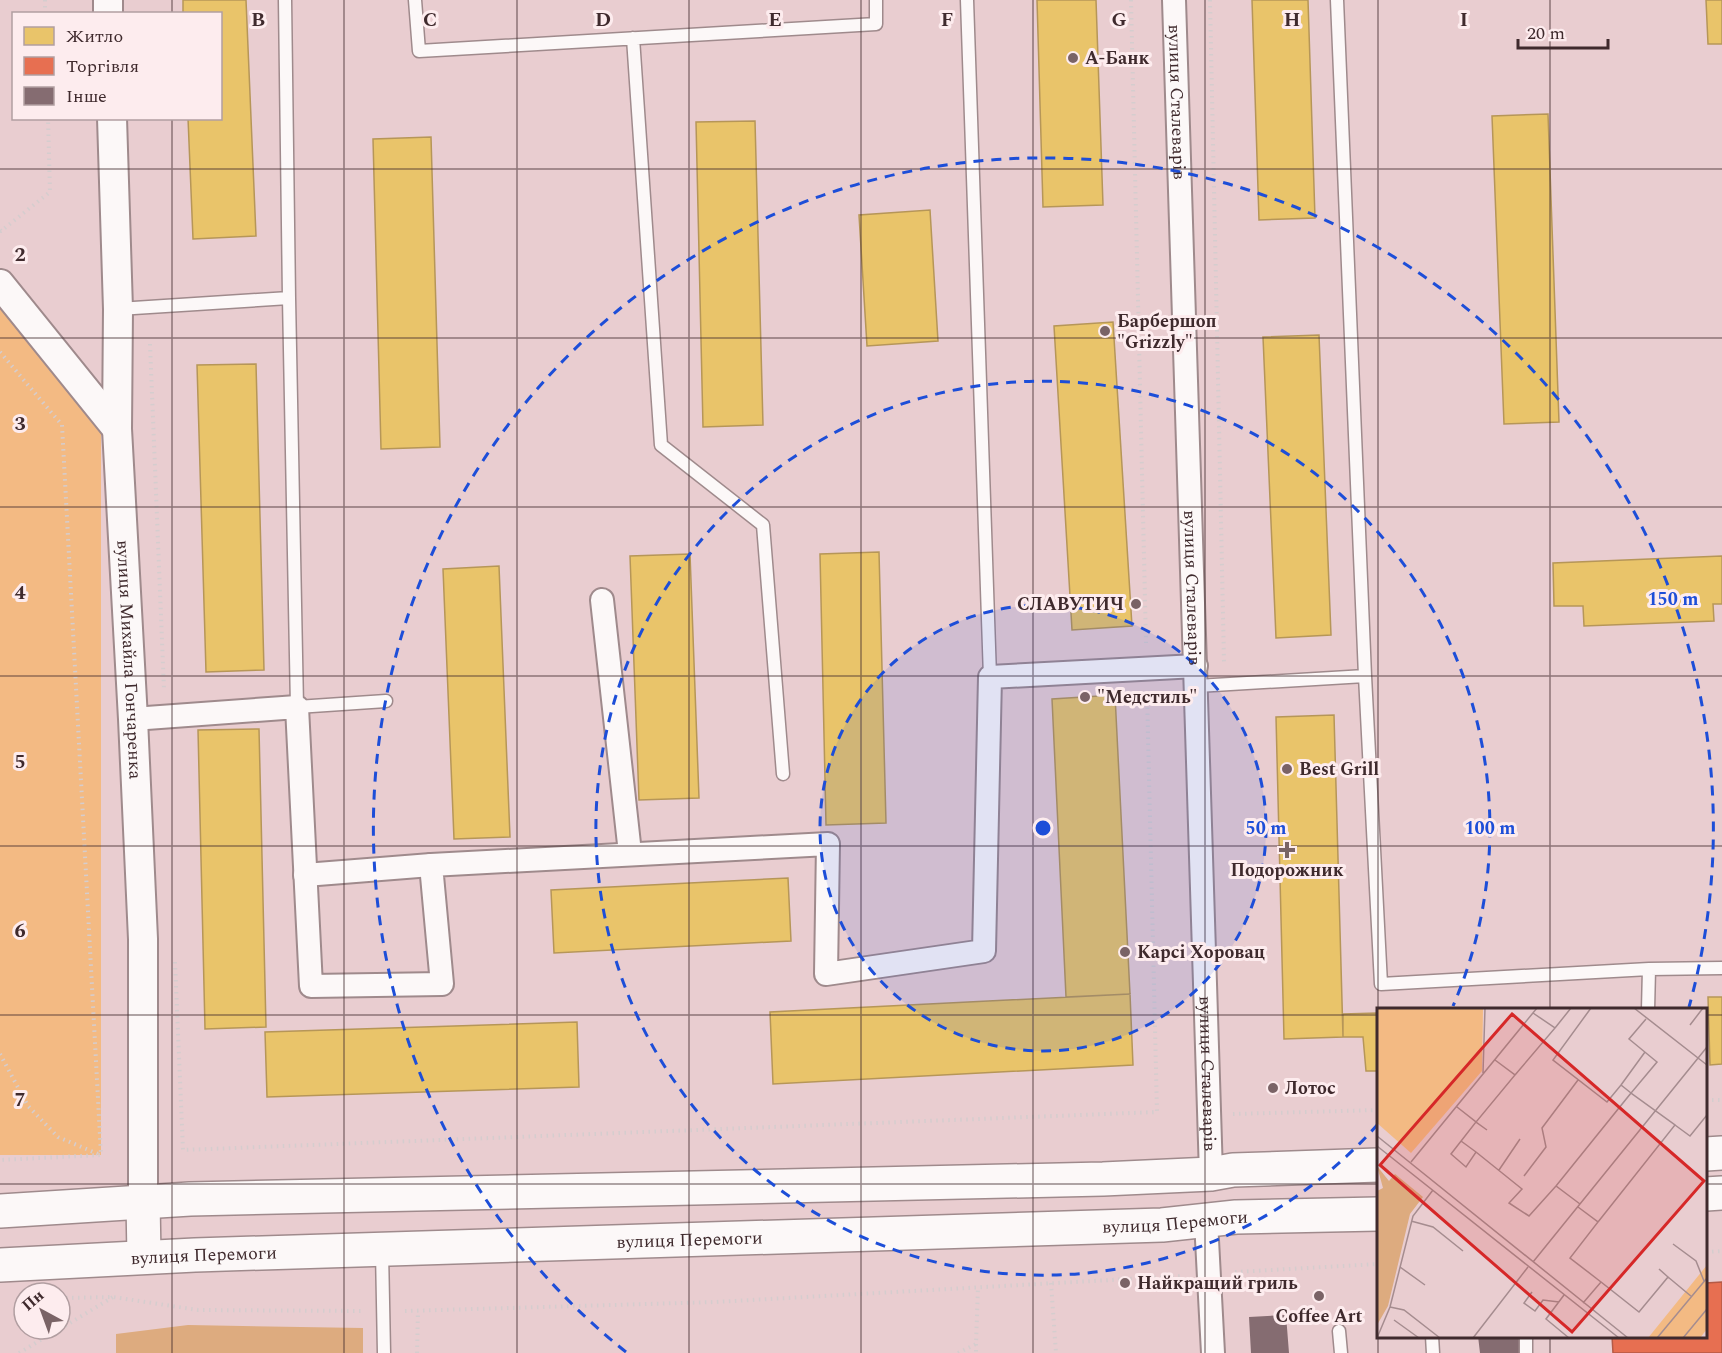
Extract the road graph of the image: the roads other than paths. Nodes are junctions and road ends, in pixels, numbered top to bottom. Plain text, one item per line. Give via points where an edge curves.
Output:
1 (285, 0) edge
2 (415, 0) edge
3 (876, 0) edge
4 (967, 0) edge
5 (1174, 0) edge
6 (1336, 0) edge
7 (633, 38) junction
8 (112, 120) edge
9 (0, 284) edge
10 (289, 298) junction
11 (118, 309) junction
12 (117, 429) junction
13 (602, 600) dead end
14 (1196, 676) junction
15 (1365, 676) junction
16 (990, 677) junction
17 (386, 701) dead end
18 (297, 707) junction
19 (133, 719) junction
20 (783, 774) dead end
21 (630, 853) junction
22 (431, 865) junction
23 (305, 875) junction
24 (1722, 968) edge
25 (1648, 969) junction
26 (1648, 1008) edge
27 (1722, 1153) edge
28 (1707, 1154) edge
29 (1377, 1166) edge
30 (1211, 1174) junction
31 (1722, 1193) edge
32 (1707, 1194) edge
33 (143, 1201) junction
34 (0, 1211) edge
35 (1377, 1214) edge
36 (1206, 1221) junction
37 (382, 1250) junction
38 (144, 1257) junction
39 (0, 1265) edge
40 (1339, 1331) dead end
41 (1432, 1338) edge
42 (384, 1353) edge
43 (1213, 1353) edge
44 (1341, 1353) edge
45 (1433, 1353) edge

1 - 10 lane
2 - 7 lane via 419,51
3 - 7 lane via 876,24
4 - 16 lane
5 - 14 street, вулиця Сталеварів
6 - 15 lane
7 - 20 lane via 661,445 763,525
8 - 11 street, вулиця Михайла Гончаренка
9 - 12 street
10 - 11 lane
10 - 18 lane
11 - 12 street, вулиця Михайла Гончаренка
12 - 19 street, вулиця Михайла Гончаренка
13 - 21 street
14 - 15 lane via 1225,685
14 - 16 street via 1147,668
14 - 30 street, вулиця Сталеварів
15 - 25 lane via 1381,984
16 - 21 street via 984,951 826,974 828,844
17 - 18 lane
18 - 19 street
18 - 23 street
19 - 33 street, вулиця Михайла Гончаренка via 143,939
21 - 22 street
22 - 23 street
22 - 23 street via 442,984 311,986
24 - 25 lane
25 - 26 lane
27 - 28 main road
29 - 30 main road
30 - 33 main road
31 - 32 main road
33 - 34 main road
33 - 38 main road
35 - 36 main road, вулиця Перемоги
36 - 37 main road, вулиця Перемоги via 1162,1226
36 - 43 street
37 - 38 main road, вулиця Перемоги
37 - 42 lane
38 - 39 main road, вулиця Перемоги
40 - 44 lane
41 - 45 lane

